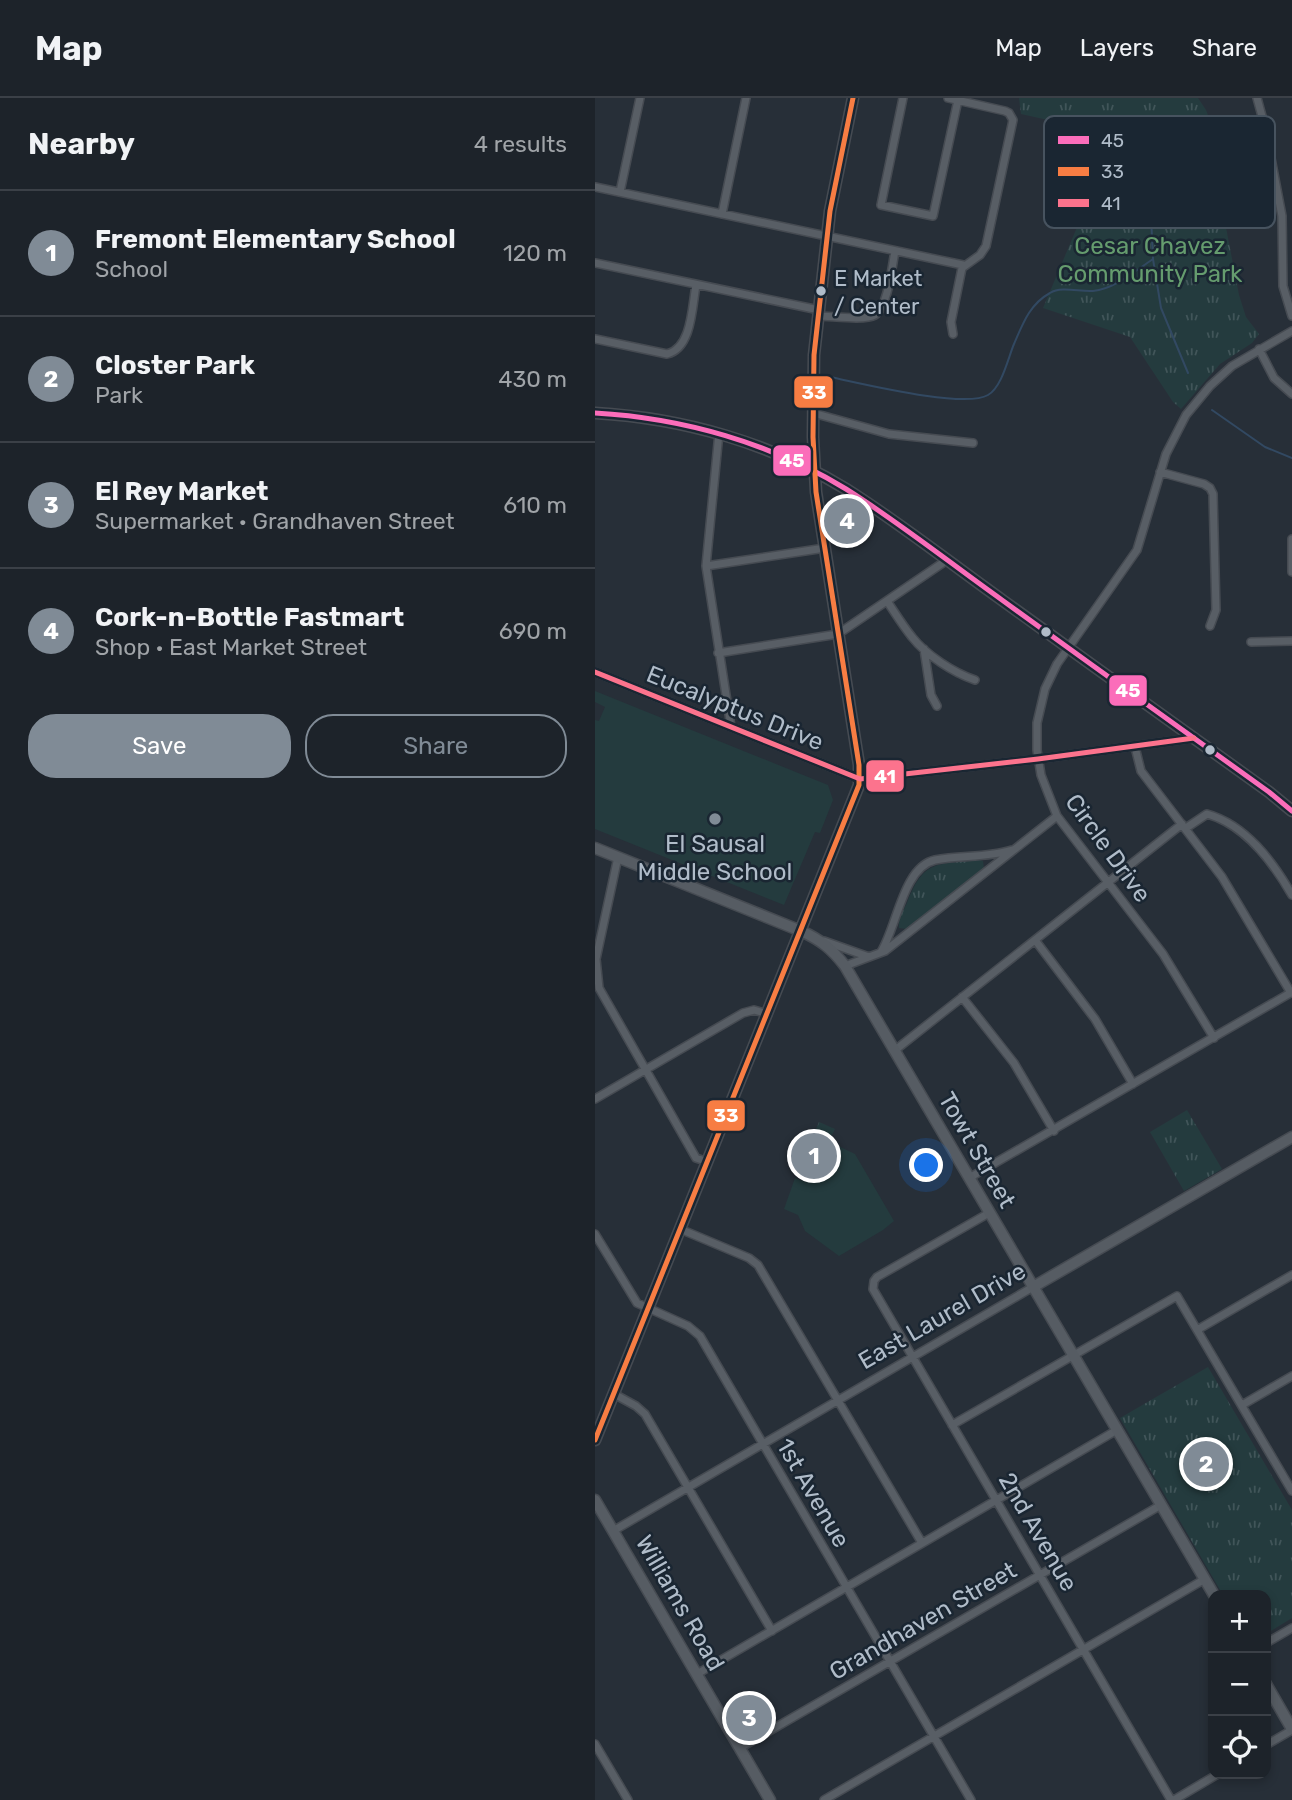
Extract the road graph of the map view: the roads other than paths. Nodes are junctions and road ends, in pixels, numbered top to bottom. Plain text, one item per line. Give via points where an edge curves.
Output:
1 (641, 98) edge
2 (746, 98) edge
3 (853, 98) edge
4 (903, 98) edge
5 (1257, 98) edge
6 (951, 99) edge
7 (1262, 116) edge
8 (1275, 182) edge
9 (595, 187) edge
10 (620, 192) junction
11 (722, 214) junction
12 (827, 237) junction
13 (895, 251) junction
14 (595, 263) edge
15 (963, 265) junction
16 (696, 285) junction
17 (818, 313) junction
18 (1292, 316) edge
19 (1292, 331) edge
20 (953, 334) dead end
21 (595, 339) edge
22 (1259, 349) junction
23 (1292, 394) edge
24 (595, 413) edge
25 (813, 413) junction
26 (719, 433) junction
27 (974, 443) dead end
28 (814, 472) junction
29 (1160, 472) junction
30 (1292, 539) edge
31 (825, 548) junction
32 (947, 561) junction
33 (706, 566) junction
34 (1292, 572) edge
35 (887, 601) junction
36 (1210, 626) dead end
37 (838, 634) junction
38 (1292, 641) edge
39 (1251, 642) dead end
40 (1068, 648) junction
41 (924, 649) junction
42 (718, 653) junction
43 (595, 672) edge
44 (975, 680) dead end
45 (937, 706) dead end
46 (731, 727) junction
47 (1194, 738) junction
48 (1135, 747) junction
49 (1038, 759) junction
50 (860, 779) junction
51 (1292, 811) edge
52 (1057, 816) junction
53 (1184, 826) junction
54 (595, 848) edge
55 (1016, 848) junction
56 (976, 856) junction
57 (618, 857) junction
58 (983, 875) junction
59 (1108, 882) junction
60 (1292, 895) edge
61 (895, 919) junction
62 (801, 931) junction
63 (910, 932) junction
64 (814, 937) junction
65 (1035, 940) junction
66 (879, 954) junction
67 (870, 957) junction
68 (845, 966) junction
69 (1291, 992) edge
70 (963, 997) junction
71 (768, 1014) junction
72 (1214, 1038) junction
73 (894, 1051) junction
74 (645, 1070) junction
75 (1133, 1084) junction
76 (595, 1099) edge
77 (1054, 1131) junction
78 (1292, 1137) edge
79 (708, 1162) junction
80 (969, 1178) junction
81 (989, 1213) junction
82 (680, 1229) junction
83 (595, 1234) edge
84 (1292, 1275) edge
85 (1033, 1287) junction
86 (648, 1309) junction
87 (1197, 1330) junction
88 (1074, 1355) junction
89 (913, 1357) junction
90 (1292, 1376) edge
91 (614, 1394) junction
92 (838, 1401) junction
93 (1242, 1405) junction
94 (952, 1425) junction
95 (598, 1427) edge
96 (1117, 1430) junction
97 (595, 1440) edge
98 (763, 1444) junction
99 (1289, 1477) edge
100 (688, 1487) junction
101 (1292, 1491) edge
102 (595, 1500) edge
103 (997, 1500) junction
104 (1161, 1505) junction
105 (613, 1531) junction
106 (922, 1543) junction
107 (1041, 1574) junction
108 (1205, 1579) junction
109 (846, 1588) junction
110 (1211, 1590) edge
111 (1292, 1628) edge
112 (772, 1631) junction
113 (1271, 1640) edge
114 (1084, 1649) junction
115 (890, 1662) junction
116 (697, 1674) junction
117 (1271, 1693) edge
118 (1292, 1729) edge
119 (934, 1736) junction
120 (1271, 1742) edge
121 (595, 1744) edge
122 (740, 1748) junction
123 (1209, 1779) edge
124 (628, 1800) edge
125 (770, 1800) edge
126 (824, 1800) edge
127 (971, 1800) edge
128 (1173, 1800) edge

1 - 10 street
2 - 11 street
3 - 12 main road
4 - 6 street via 881,205 933,216
5 - 7 street
6 - 15 street via 1005,111 1012,126 986,246
8 - 18 street via 1283,237 1283,286
9 - 10 street
10 - 11 street
11 - 12 street
12 - 13 street
12 - 17 main road
13 - 15 street
13 - 17 street via 878,313 863,317
14 - 16 street
15 - 20 street via 951,323
16 - 17 street
16 - 21 street via 684,343 675,352
17 - 25 main road
19 - 22 street, Circle Drive
22 - 23 street via 1274,378
22 - 29 street, Circle Drive via 1226,370 1197,400 1175,434
24 - 26 main road via 636,416
25 - 27 street via 890,434
25 - 28 main road
26 - 28 main road
26 - 33 street
28 - 31 main road
28 - 32 main road via 849,491
29 - 36 street via 1204,484 1213,494 1216,610
29 - 40 street, Circle Drive via 1135,554
30 - 34 street
31 - 33 street
31 - 37 main road
32 - 35 street
32 - 40 main road
33 - 42 street
35 - 37 street
35 - 41 street
37 - 42 street
37 - 50 main road
38 - 39 street
40 - 47 main road
40 - 49 street, Circle Drive via 1040,707
41 - 44 street
41 - 45 street
42 - 46 street
43 - 46 street, Eucalyptus Drive
46 - 50 street, Eucalyptus Drive
47 - 48 street, Eucalyptus Drive
47 - 51 main road
48 - 49 street, Eucalyptus Drive
48 - 53 street via 1141,771
49 - 50 street, Eucalyptus Drive
49 - 52 street, Circle Drive
50 - 62 main road
52 - 55 street
52 - 59 street, Circle Drive
53 - 59 street
53 - 60 street via 1207,814 1229,825 1267,857
53 - 69 street via 1233,893
54 - 57 main road, Towt Street
55 - 56 street
55 - 58 street
56 - 58 street via 987,862
56 - 61 street via 923,866 912,878
57 - 62 main road, Towt Street
57 - 74 street via 596,975 604,1000
58 - 63 street
59 - 65 street
59 - 72 street, Circle Drive via 1169,963
61 - 63 street via 898,930
61 - 66 street
62 - 64 main road, Towt Street
62 - 71 main road
63 - 66 street
64 - 67 street
64 - 68 main road, Towt Street
65 - 70 street
65 - 75 street via 1090,1012
66 - 67 street
67 - 68 street
68 - 73 main road, Towt Street
69 - 72 street
70 - 73 street
70 - 77 street via 1014,1063
71 - 74 street via 743,1013
71 - 79 main road
72 - 75 street
73 - 80 main road, Towt Street
74 - 76 street
74 - 79 street via 697,1158
75 - 77 street
77 - 80 street
78 - 85 main road, East Laurel Drive
79 - 82 main road
80 - 81 main road, Towt Street
81 - 85 main road, Towt Street
81 - 89 street, 2nd Avenue via 877,1277 873,1284
82 - 86 main road
82 - 92 street via 758,1265
83 - 86 street, 1st Avenue via 632,1297
84 - 87 street
85 - 88 main road, Towt Street
85 - 89 street, East Laurel Drive
86 - 91 main road
86 - 98 street, 1st Avenue via 700,1336
87 - 88 street via 1177,1296
87 - 93 street
88 - 94 street
88 - 96 main road, Towt Street
89 - 92 street, East Laurel Drive
89 - 94 street, 2nd Avenue
90 - 93 street
91 - 95 main road
91 - 100 street via 645,1414
92 - 98 street, East Laurel Drive
92 - 106 street
93 - 99 street
94 - 103 street, 2nd Avenue
95 - 97 main road
96 - 103 street
96 - 104 main road, Towt Street
98 - 100 street, East Laurel Drive
98 - 109 street, 1st Avenue
99 - 101 street
100 - 105 street, East Laurel Drive
100 - 112 street
102 - 105 main road, Williams Road
103 - 106 street
103 - 107 street, 2nd Avenue
104 - 107 street, Grandhaven Street
104 - 108 main road, Towt Street
105 - 116 main road, Williams Road
106 - 109 street
107 - 114 street, 2nd Avenue
107 - 115 street, Grandhaven Street
108 - 110 main road, Towt Street
108 - 114 street
109 - 112 street
109 - 115 street, 1st Avenue
111 - 113 street
112 - 116 street
114 - 119 street
114 - 128 street, 2nd Avenue
115 - 119 street, 1st Avenue
115 - 122 street, Grandhaven Street
116 - 122 main road, Williams Road
117 - 118 main road
118 - 120 street
119 - 126 street
119 - 127 street, 1st Avenue
121 - 124 street
122 - 125 main road, Williams Road
123 - 128 street

